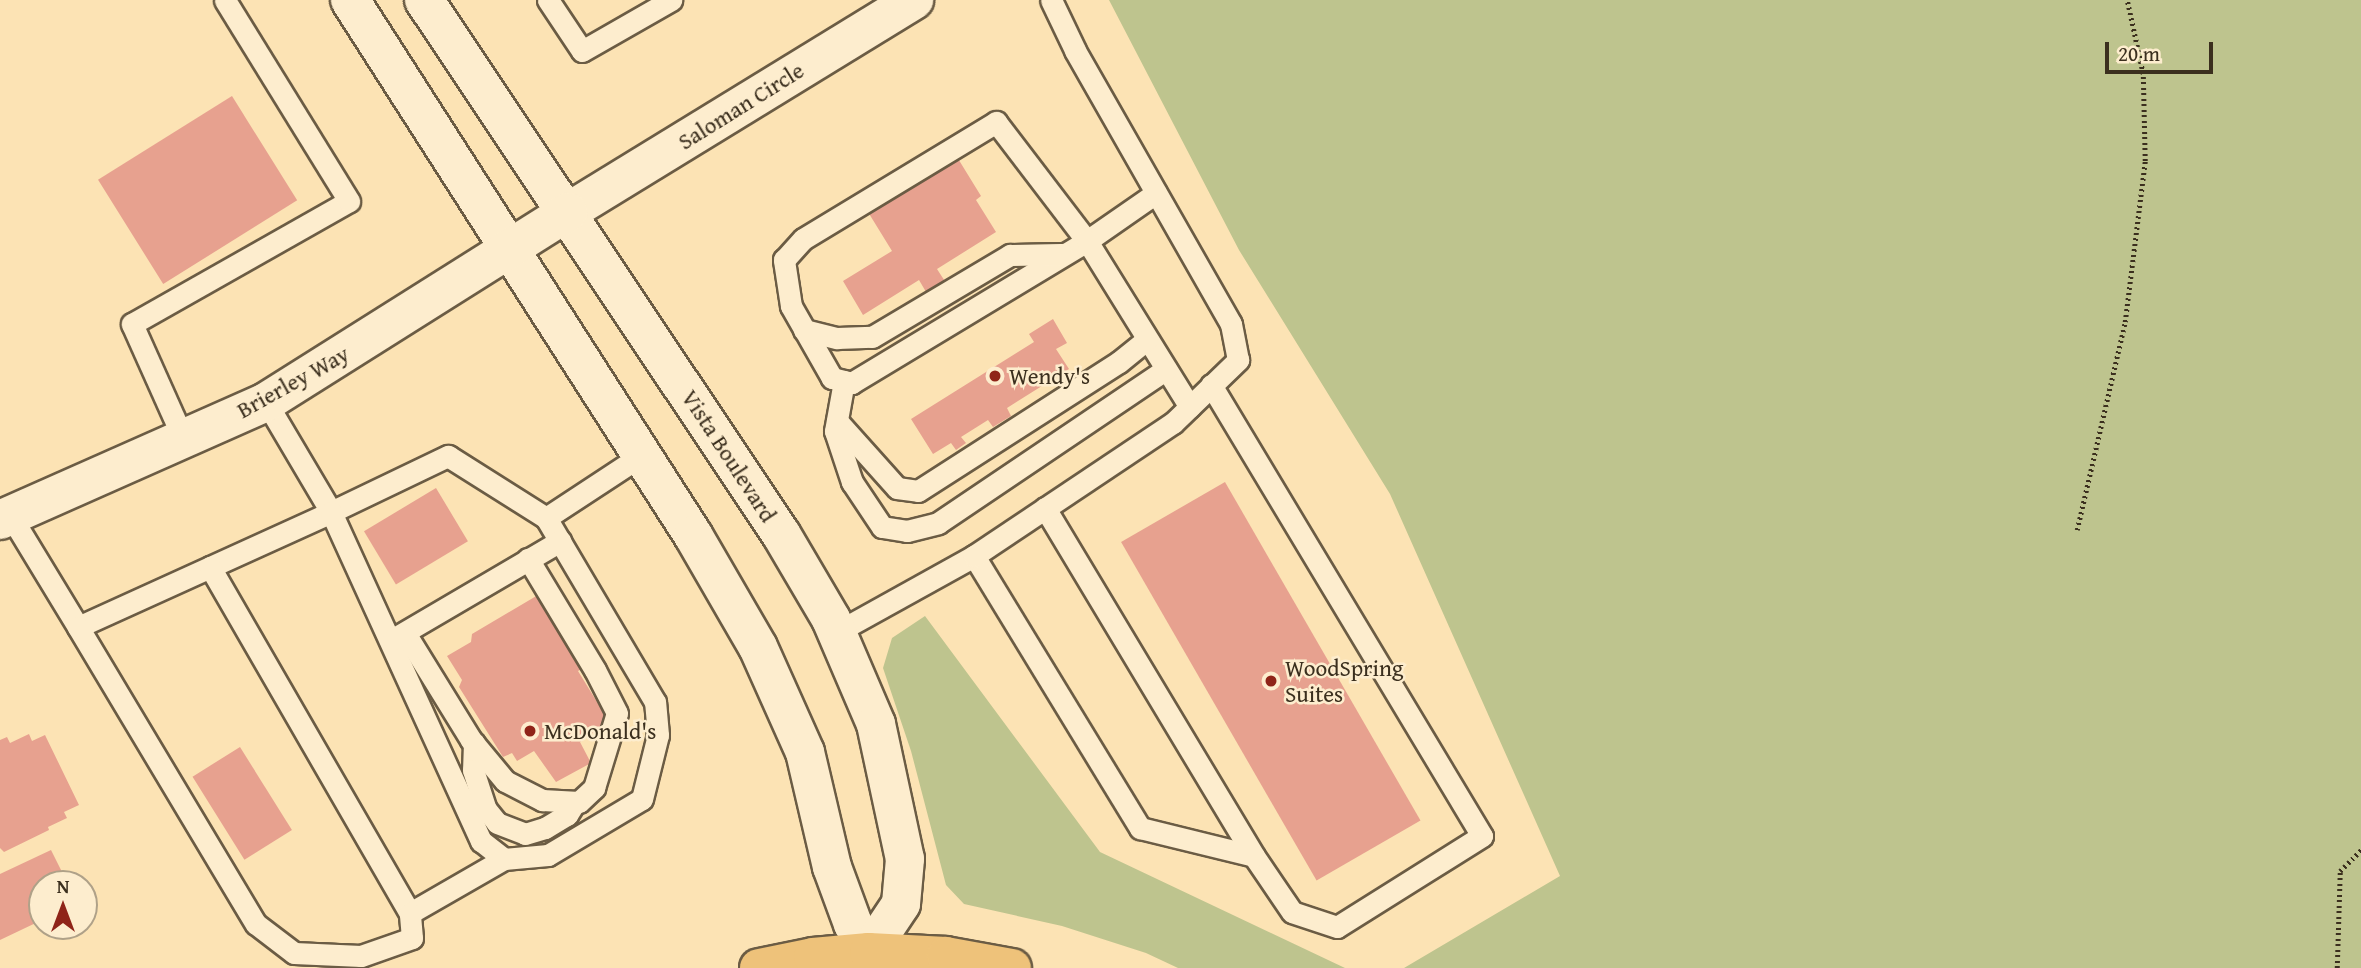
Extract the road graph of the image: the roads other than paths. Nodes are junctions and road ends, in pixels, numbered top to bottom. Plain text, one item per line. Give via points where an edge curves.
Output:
1 (225, 0) edge
2 (350, 0) edge
3 (424, 0) edge
4 (548, 0) edge
5 (671, 0) edge
6 (1051, 0) edge
7 (889, 6) edge
8 (1156, 193) junction
9 (568, 212) junction
10 (1087, 241) junction
11 (511, 250) junction
12 (1064, 254) junction
13 (804, 330) junction
14 (1147, 339) junction
15 (1166, 369) junction
16 (845, 381) junction
17 (1211, 386) junction
18 (266, 402) junction
19 (1189, 407) junction
20 (837, 421) junction
21 (183, 438) junction
22 (642, 455) junction
23 (1045, 508) junction
24 (331, 512) junction
25 (5, 518) edge
26 (547, 518) junction
27 (560, 541) junction
28 (974, 556) junction
29 (528, 559) junction
30 (210, 567) junction
31 (78, 627) junction
32 (836, 632) junction
33 (398, 637) junction
34 (474, 743) junction
35 (575, 802) junction
36 (1254, 856) junction
37 (504, 859) junction
38 (410, 913) junction
39 (870, 960) edge
40 (759, 968) edge
41 (1012, 968) edge

1 - 21 lane via 349,201 132,324
2 - 11 main road
3 - 9 main road, Vista Boulevard
4 - 5 lane via 582,51
6 - 8 lane
7 - 9 main road, Saloman Circle
8 - 10 lane
8 - 17 lane via 1231,324 1238,360
9 - 11 main road, Brierley Way
9 - 32 main road, Vista Boulevard via 781,534
10 - 12 lane
10 - 13 lane via 996,122 803,239 784,260 791,306
10 - 14 lane
11 - 18 main road, Brierley Way
11 - 22 main road
12 - 13 lane via 1010,255 872,337 838,338
12 - 16 lane via 852,383
13 - 16 lane via 832,378
14 - 15 lane
14 - 20 lane via 1119,362 918,491 897,488
15 - 19 lane
15 - 20 lane via 938,523 907,531 882,527 852,482 835,431
16 - 20 lane
17 - 19 lane
17 - 36 lane via 1482,836 1337,927 1292,912
18 - 21 main road, Brierley Way
18 - 24 lane
19 - 23 lane via 1173,423
21 - 25 main road, Brierley Way
22 - 26 lane
22 - 39 main road via 758,647 805,752 832,867
23 - 28 lane
23 - 36 lane
24 - 26 lane via 448,456
24 - 30 lane
24 - 33 lane
25 - 31 lane
26 - 27 lane
27 - 29 lane
27 - 37 lane via 655,702 658,736 642,799 548,855
28 - 32 lane
28 - 36 lane via 1140,828
29 - 33 lane
29 - 35 lane via 617,713 594,788
30 - 31 lane
30 - 38 lane
31 - 38 lane via 256,924 294,953 361,956 412,938
32 - 39 main road, Vista Boulevard via 876,724 905,859 901,904
33 - 34 lane
33 - 37 lane via 481,841
34 - 35 lane via 505,780 542,800
34 - 35 lane via 473,770 485,808 497,823 526,834 567,815
37 - 38 lane
39 - 40 highway via 813,957
39 - 41 highway via 946,956

